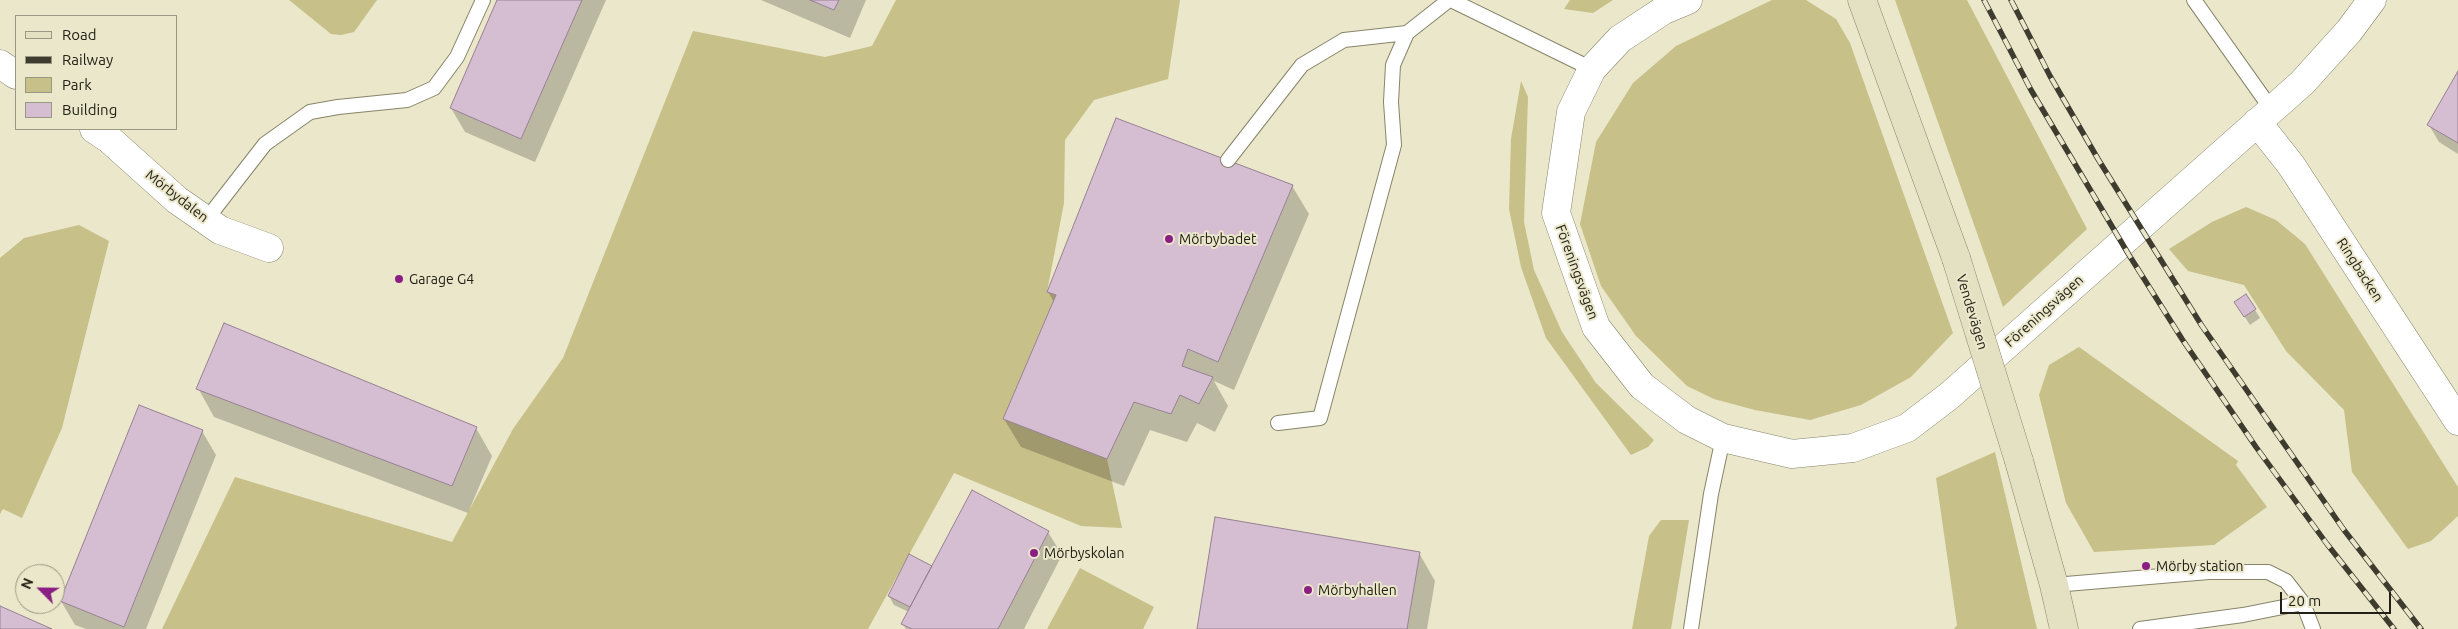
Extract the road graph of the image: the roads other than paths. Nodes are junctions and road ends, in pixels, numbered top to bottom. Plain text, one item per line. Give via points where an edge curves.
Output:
1 (483, 0) edge
2 (1450, 0) edge
3 (1688, 0) edge
4 (1862, 0) edge
5 (2194, 0) edge
6 (2372, 0) edge
7 (1407, 33) junction
8 (1592, 69) junction
9 (2265, 116) junction
10 (101, 134) edge
11 (1228, 160) dead end
12 (206, 220) junction
13 (269, 248) dead end
14 (2458, 421) edge
15 (1278, 423) dead end
16 (1723, 438) junction
17 (2054, 585) junction
18 (2303, 603) junction
19 (2242, 615) junction
20 (1691, 629) edge
21 (2064, 629) edge
22 (2140, 629) edge
23 (2241, 629) edge
24 (2313, 629) edge

1 - 12 lane via 457,57 434,88 406,100 310,112 265,144
2 - 7 lane
2 - 8 lane
3 - 8 street, Föreningsvägen via 1664,10 1620,38
4 - 17 street, Vendevägen, bridge via 1956,258
5 - 9 lane
6 - 9 street, Föreningsvägen via 2302,83
7 - 11 lane via 1344,40 1302,65
7 - 15 lane via 1393,65 1394,145 1320,418
8 - 16 street, Föreningsvägen via 1572,112 1556,213 1569,256 1596,327 1642,386 1687,420
9 - 14 street, Ringbacken via 2291,165
9 - 16 street, Föreningsvägen via 1949,396 1907,428 1853,448 1792,454
10 - 12 street, Mörbydalen via 177,200
12 - 13 street, Mörbydalen via 220,230
16 - 20 lane via 1711,494
17 - 18 lane via 2209,572 2268,572 2286,581
17 - 21 street, Vendevägen
18 - 19 lane
18 - 24 lane
19 - 22 lane
19 - 23 lane

